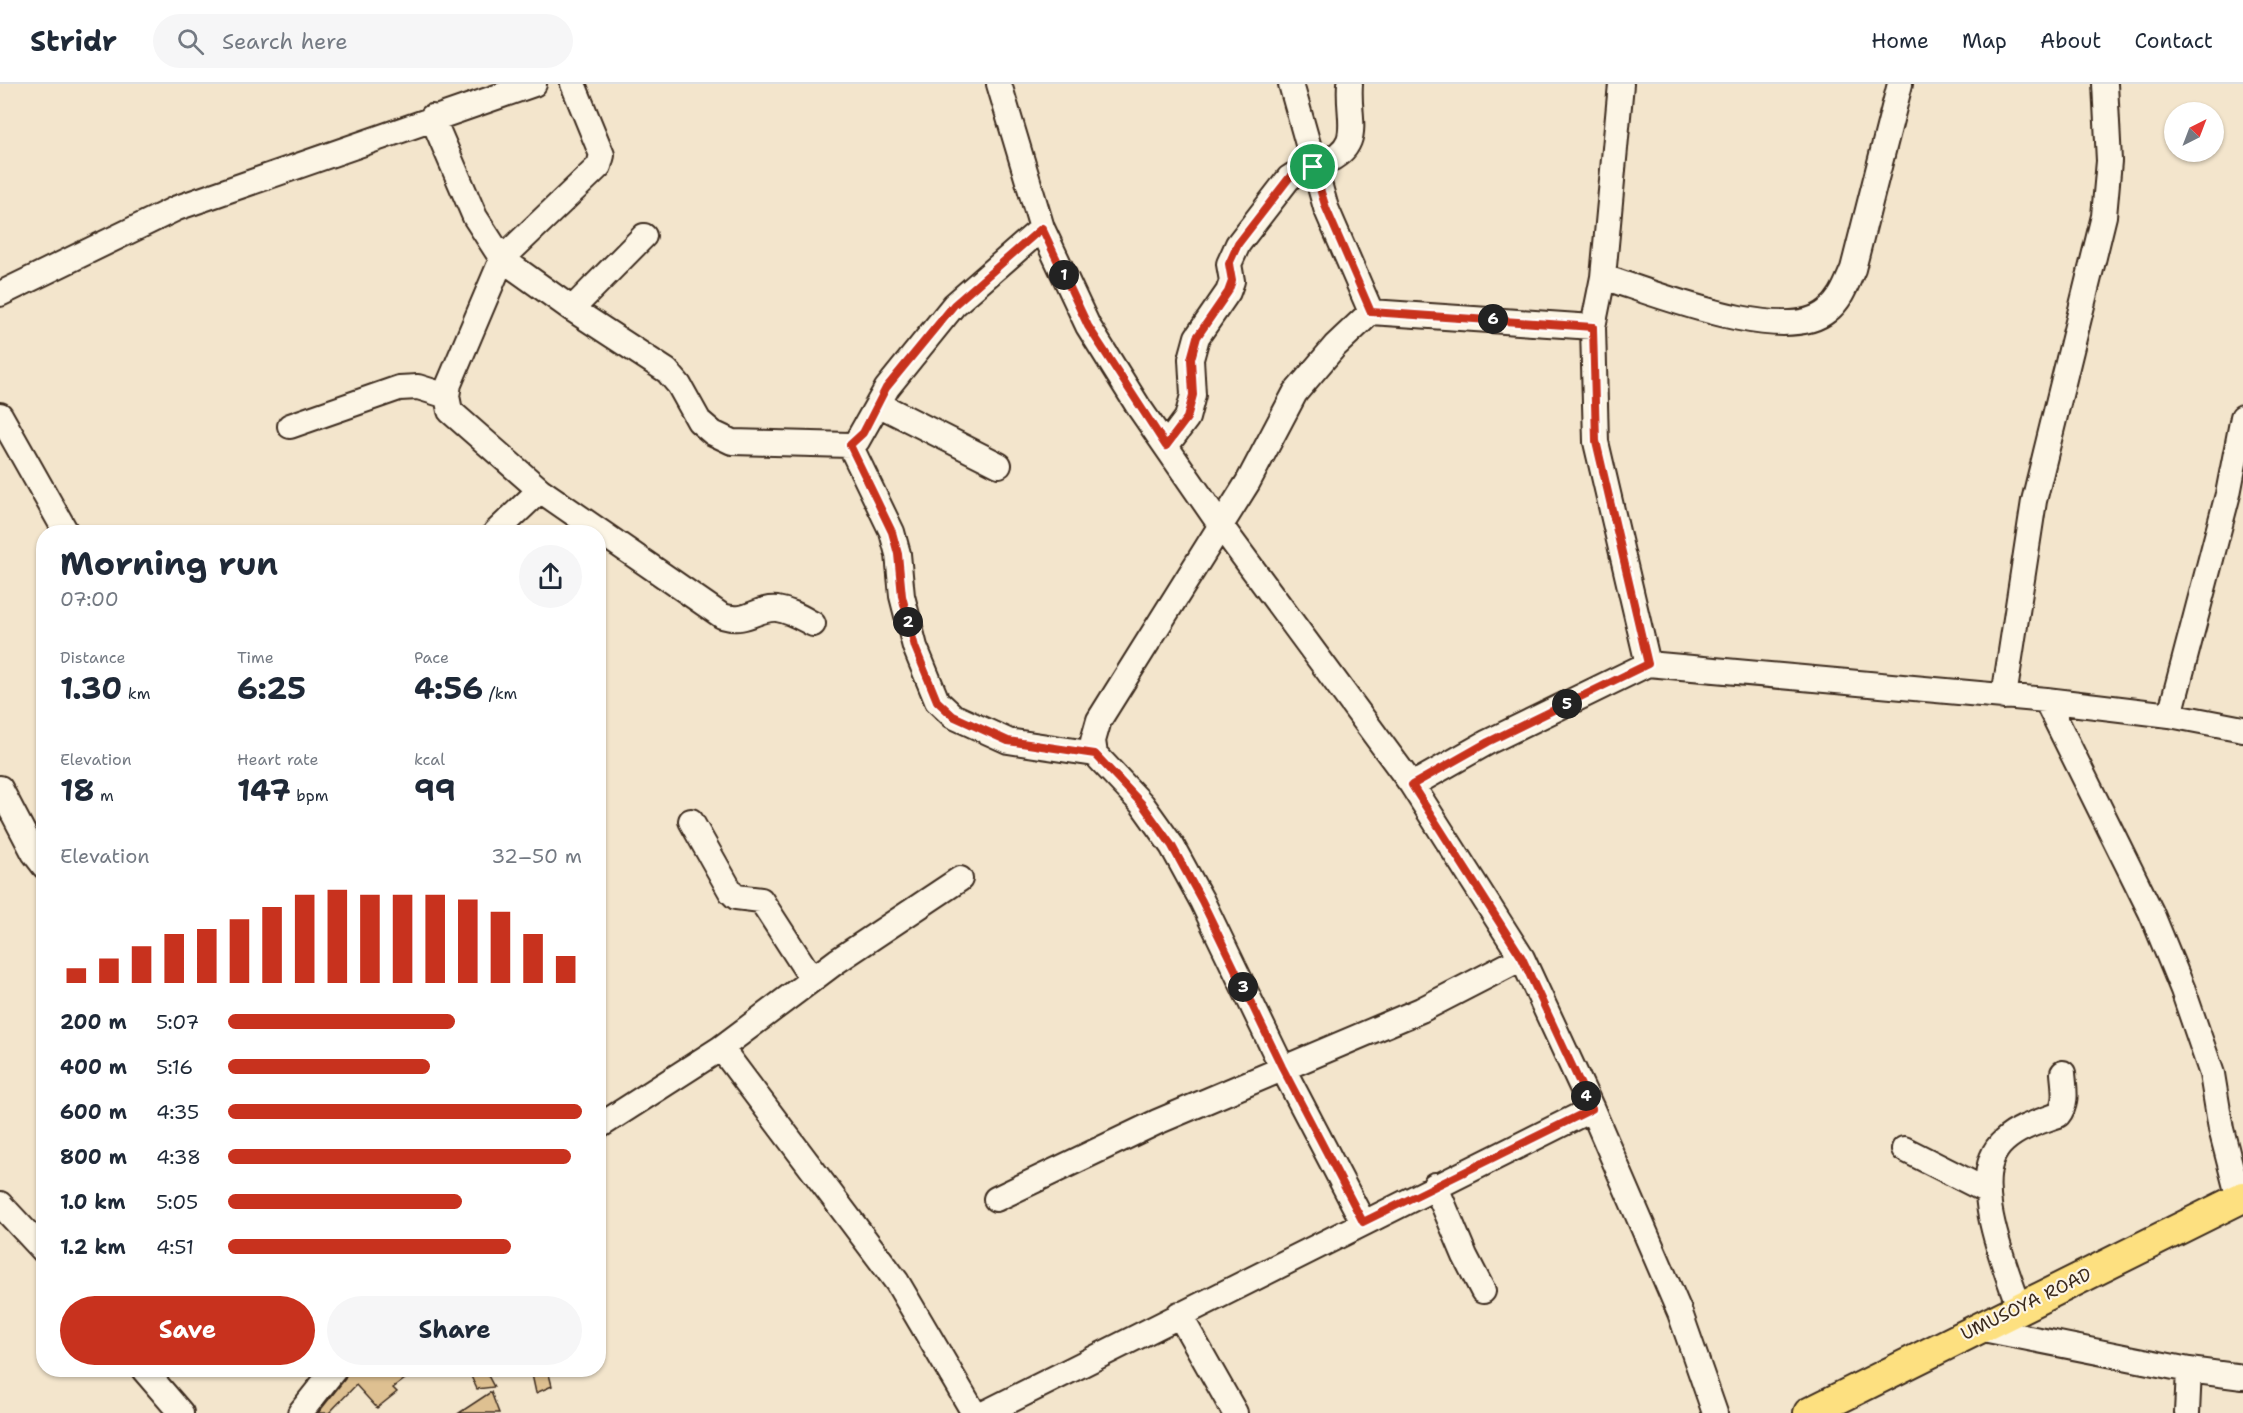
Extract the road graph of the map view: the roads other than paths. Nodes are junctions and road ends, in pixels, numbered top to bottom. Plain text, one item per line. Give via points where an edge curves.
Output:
1 (534, 84) edge
2 (573, 84) edge
3 (999, 84) edge
4 (1291, 84) edge
5 (1350, 84) edge
6 (1621, 84) edge
7 (1900, 84) edge
8 (2105, 84) edge
9 (432, 117) junction
10 (1313, 167) junction
11 (1042, 228) junction
12 (644, 236) dead end
13 (502, 259) junction
14 (1603, 277) junction
15 (0, 294) edge
16 (572, 309) junction
17 (1371, 312) junction
18 (1593, 327) junction
19 (447, 396) junction
20 (878, 404) junction
21 (0, 415) edge
22 (2243, 417) edge
23 (290, 426) dead end
24 (850, 445) junction
25 (1166, 446) junction
26 (999, 465) dead end
27 (540, 490) junction
28 (62, 525) edge
29 (503, 525) edge
30 (591, 525) edge
31 (1221, 526) junction
32 (606, 536) edge
33 (813, 624) dead end
34 (1648, 664) junction
35 (2004, 697) junction
36 (2046, 700) junction
37 (2170, 715) junction
38 (2243, 729) edge
39 (1095, 754) junction
40 (1412, 785) junction
41 (0, 788) edge
42 (692, 821) dead end
43 (36, 848) edge
44 (960, 879) dead end
45 (1522, 958) junction
46 (812, 979) junction
47 (722, 1048) junction
48 (1282, 1067) junction
49 (2063, 1073) dead end
50 (1592, 1109) junction
51 (606, 1122) edge
52 (1904, 1149) dead end
53 (1436, 1185) junction
54 (1987, 1191) junction
55 (2241, 1198) edge
56 (996, 1199) dead end
57 (0, 1204) edge
58 (1363, 1222) junction
59 (36, 1242) edge
60 (1483, 1291) dead end
61 (2019, 1307) junction
62 (1179, 1314) junction
63 (1978, 1328) junction
64 (2189, 1370) junction
65 (150, 1377) edge
66 (328, 1377) edge
67 (2243, 1377) edge
68 (181, 1413) edge
69 (300, 1413) edge
70 (974, 1413) edge
71 (985, 1413) edge
72 (1235, 1413) edge
73 (1715, 1413) edge
74 (1809, 1413) edge
75 (2187, 1413) edge

1 - 9 street
2 - 13 street via 602,155 599,166
3 - 11 street
4 - 10 street
5 - 10 street via 1351,134 1347,148
6 - 14 street
7 - 14 street via 1852,269 1843,294 1826,312 1809,321 1777,325 1713,311
8 - 35 street via 2109,162 2104,216 2034,501
9 - 13 street via 475,217
9 - 15 street via 177,208
10 - 17 street via 1326,208
10 - 25 street via 1289,178 1238,244 1229,264 1232,281 1228,292 1197,337 1191,359 1193,395 1187,418
11 - 20 street via 954,305 886,388
11 - 25 street via 1088,326
12 - 16 street
13 - 16 street
13 - 19 street
14 - 18 street
16 - 24 street via 667,371 699,422 713,433 732,442
17 - 18 street
17 - 31 street via 1295,393
18 - 34 street via 1596,441
19 - 23 street via 418,387 399,388
19 - 27 street via 450,411
20 - 24 street via 863,433
20 - 26 street
21 - 28 street
22 - 37 street via 2228,494
24 - 39 street via 892,532 915,647 937,701 953,716 1008,741
25 - 31 street
27 - 29 street
27 - 30 street
31 - 39 street via 1100,720 1093,741
31 - 40 street
32 - 33 street via 722,616 737,620 775,609
34 - 35 street
34 - 40 street via 1488,742
35 - 36 street
36 - 37 street
36 - 55 street via 2151,912 2183,990 2212,1074 2221,1129
37 - 38 street
39 - 48 street via 1142,804 1172,846
40 - 45 street
41 - 43 street
42 - 46 street via 731,892 736,897 760,900
44 - 46 street
45 - 48 street via 1420,1010
45 - 50 street
46 - 47 street
47 - 51 street
47 - 70 street via 897,1282
48 - 56 street
48 - 58 street
49 - 54 street via 2062,1110 2002,1142 1990,1166
50 - 53 street
50 - 73 street via 1680,1313
52 - 54 street
53 - 58 street
53 - 60 street
54 - 61 street via 1998,1245
55 - 61 main road, UMUSOYA ROAD
57 - 59 street
58 - 62 street
61 - 63 main road, UMUSOYA ROAD
62 - 71 street
62 - 72 street
63 - 64 street
63 - 74 main road, UMUSOYA ROAD
64 - 67 street
64 - 75 street
65 - 68 street
66 - 69 street

